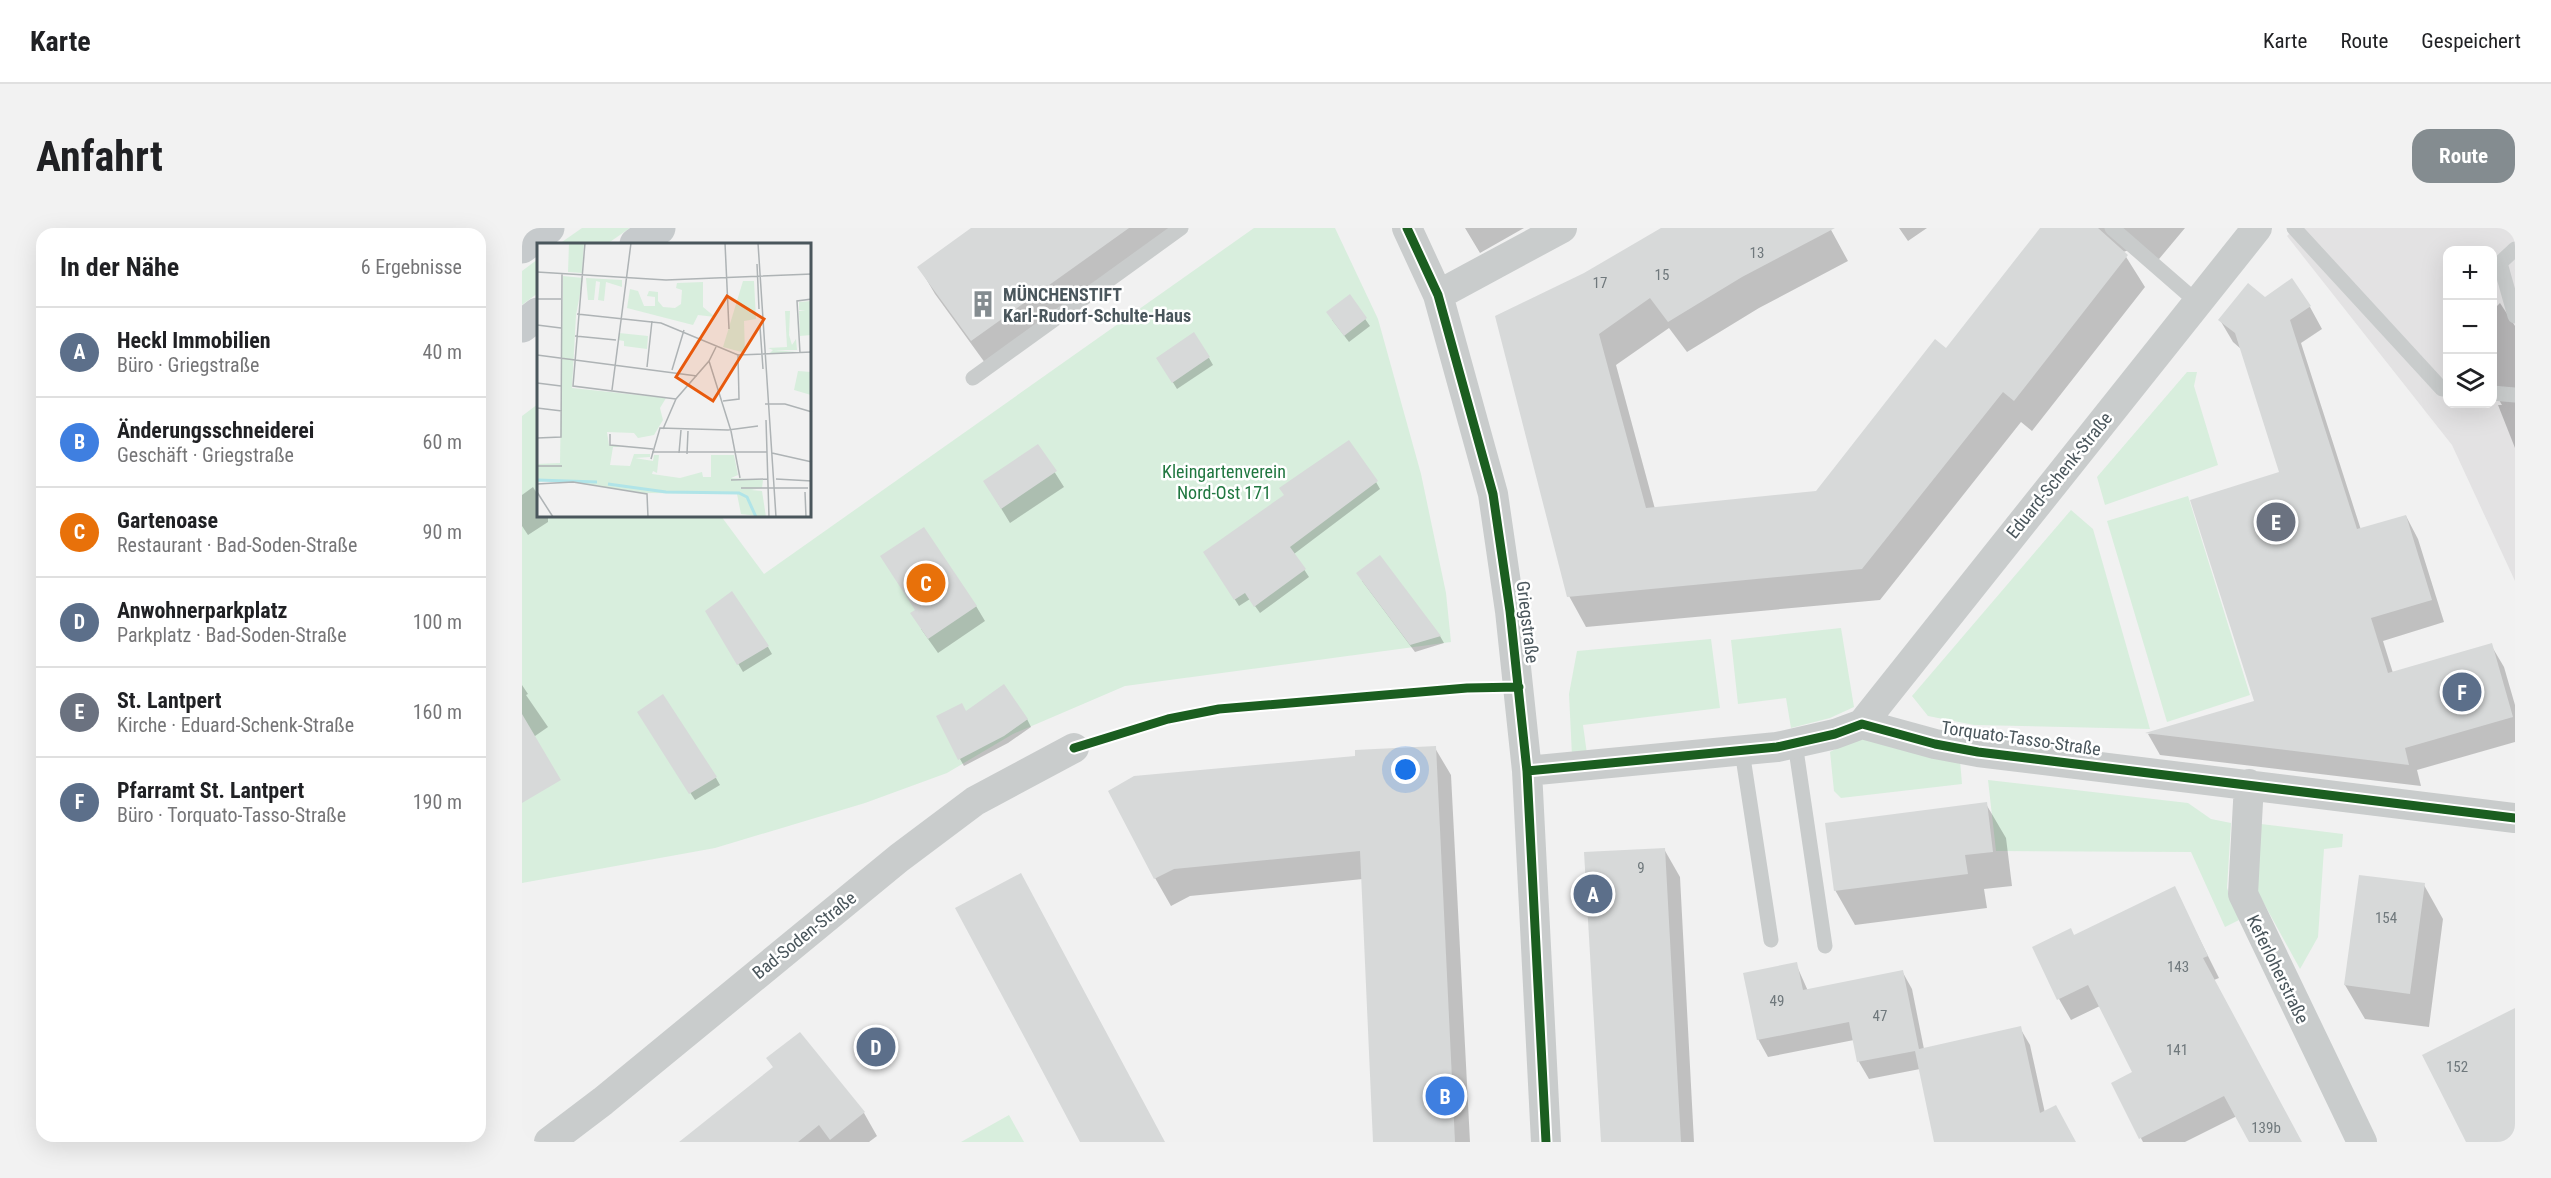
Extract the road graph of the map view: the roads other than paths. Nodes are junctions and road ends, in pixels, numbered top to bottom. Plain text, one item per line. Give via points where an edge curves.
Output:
1 (548, 228) edge
2 (659, 228) edge
3 (1181, 228) edge
4 (1407, 228) edge
5 (1562, 228) edge
6 (2112, 228) edge
7 (2257, 228) edge
8 (2294, 228) edge
9 (637, 243) edge
10 (522, 247) edge
11 (2515, 249) edge
12 (1438, 295) junction
13 (2197, 302) junction
14 (537, 315) edge
15 (2515, 316) edge
16 (522, 326) edge
17 (973, 378) dead end
18 (2443, 388) edge
19 (2497, 393) edge
20 (2515, 395) edge
21 (1862, 724) junction
22 (1795, 743) junction
23 (1074, 748) dead end
24 (1742, 751) junction
25 (1527, 771) junction
26 (2249, 784) junction
27 (2515, 818) edge
28 (1771, 940) dead end
29 (1825, 946) dead end
30 (549, 1142) edge
31 (1546, 1142) edge
32 (2362, 1142) edge

1 - 10 main road
2 - 9 main road
3 - 17 lane
4 - 12 street, Griegstraße
5 - 12 street
6 - 13 lane
7 - 13 street, Eduard-Schenk-Straße
8 - 18 lane
11 - 15 lane via 2500,264
12 - 25 street, Griegstraße via 1493,495
13 - 21 street, Eduard-Schenk-Straße
14 - 16 main road
19 - 20 lane
21 - 22 street
21 - 26 street, Torquato-Tasso-Straße via 1978,752
22 - 24 street
22 - 29 lane
23 - 30 street, Bad-Soden-Straße via 975,801 899,858
24 - 25 street
24 - 28 lane
25 - 31 street, Griegstraße
26 - 27 street, Torquato-Tasso-Straße
26 - 32 street, Keferloherstraße via 2243,894

